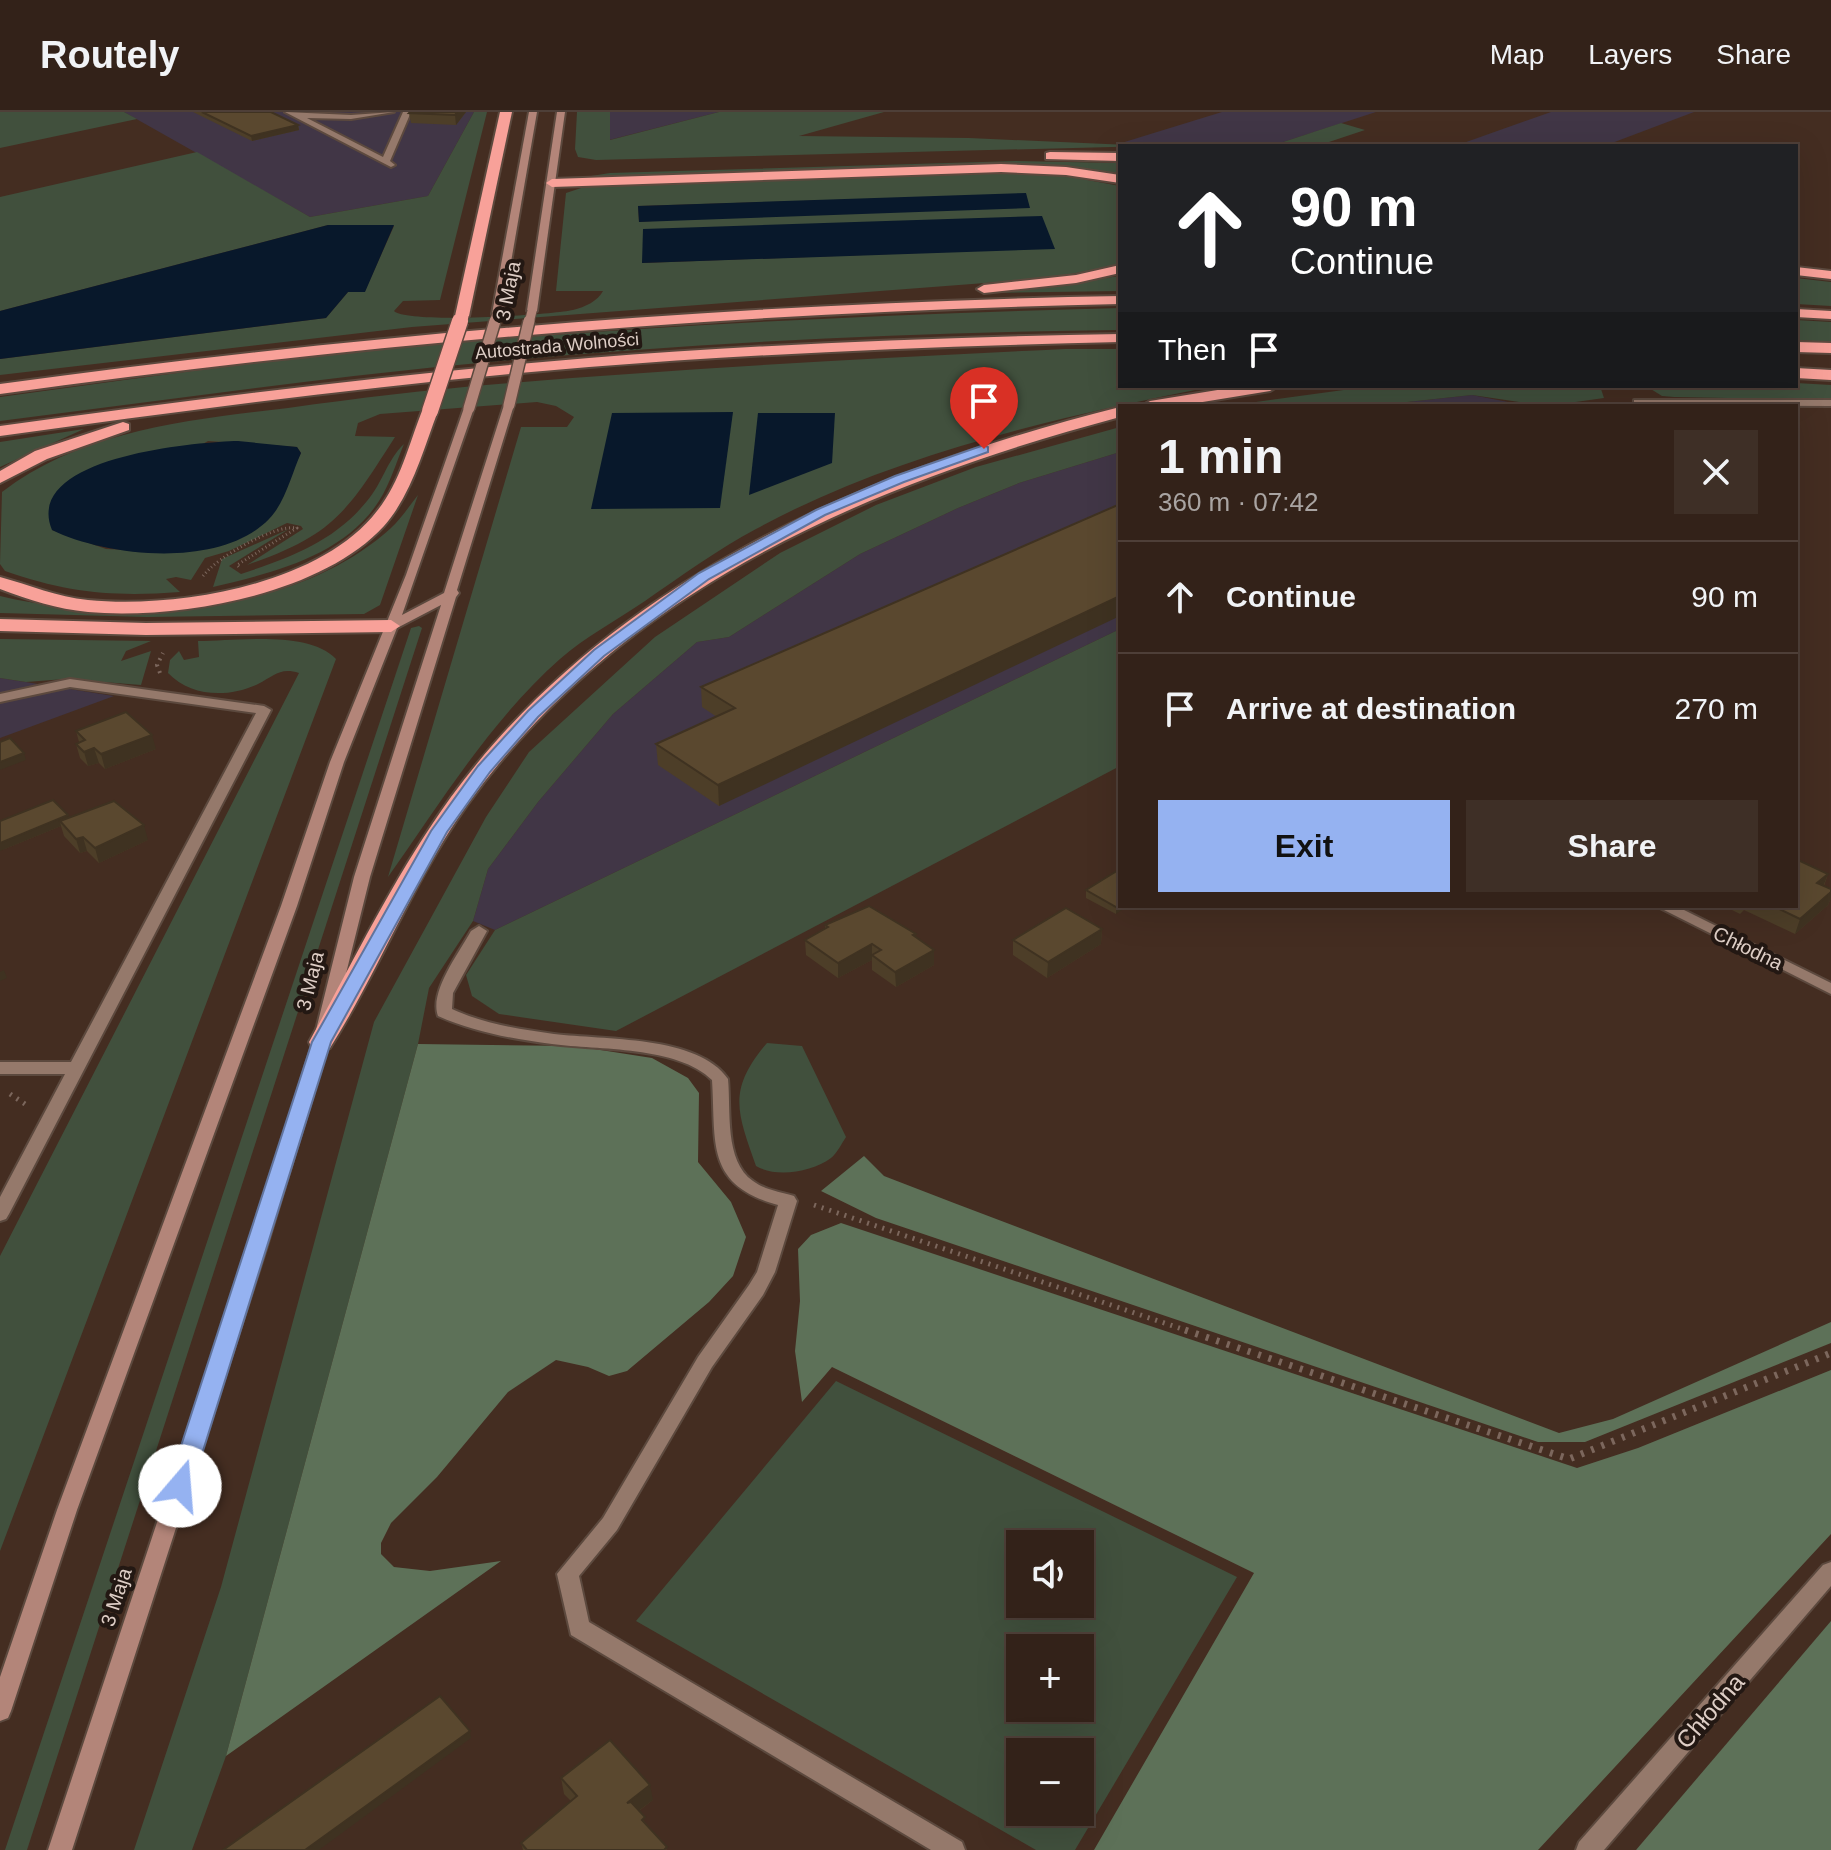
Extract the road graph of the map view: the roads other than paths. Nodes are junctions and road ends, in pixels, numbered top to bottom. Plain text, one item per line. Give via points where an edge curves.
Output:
1 (390, 112) edge
2 (407, 112) edge
3 (506, 112) edge
4 (533, 112) edge
5 (561, 112) edge
6 (293, 114) edge
7 (1118, 157) edge
8 (550, 176) junction
9 (527, 178) junction
10 (1118, 179) edge
11 (1118, 269) edge
12 (1798, 271) edge
13 (1831, 275) edge
14 (1118, 300) edge
15 (1798, 313) edge
16 (1831, 315) edge
17 (653, 320) junction
18 (1118, 338) edge
19 (1798, 347) edge
20 (1831, 348) edge
21 (1798, 373) edge
22 (1831, 375) edge
23 (1258, 388) edge
24 (0, 389) edge
25 (285, 393) junction
26 (1638, 402) dead end
27 (1831, 403) edge
28 (1162, 404) edge
29 (1118, 413) edge
30 (0, 431) edge
31 (0, 478) edge
32 (0, 583) edge
33 (453, 593) junction
34 (0, 625) edge
35 (391, 626) junction
36 (0, 698) edge
37 (1668, 908) edge
38 (479, 931) dead end
39 (1831, 989) edge
40 (321, 1042) junction
41 (7, 1067) edge
42 (77, 1068) junction
43 (0, 1214) edge
44 (1831, 1571) edge
45 (0, 1711) edge
46 (60, 1850) edge
47 (953, 1850) edge
48 (1588, 1850) edge

1 - 6 street via 351,117
2 - 6 street via 388,163
3 - 32 highway, bridge via 462,316 430,411 386,512 363,536 301,571 221,596 144,606 68,603
4 - 9 main road, 3 Maja
5 - 8 main road, 3 Maja
7 - 8 highway via 957,157
8 - 9 main road
8 - 10 highway via 1001,168
8 - 33 main road, 3 Maja, bridge via 532,311
9 - 35 main road, 3 Maja, bridge via 497,314 469,408
11 - 17 highway via 989,289
12 - 13 highway
14 - 17 highway, Autostrada Wolności
15 - 16 highway
17 - 24 highway, Autostrada Wolności via 319,350
18 - 25 highway, Autostrada Wolności via 777,350
19 - 20 highway
21 - 22 highway
23 - 28 highway
25 - 30 highway, Autostrada Wolności
25 - 31 highway via 109,430 41,455
26 - 27 street
29 - 40 highway via 971,453 821,513 704,576 630,628 533,714 460,800
33 - 35 main road
33 - 40 main road, 3 Maja via 362,877
34 - 35 highway
35 - 45 main road, 3 Maja via 67,1510
36 - 42 street via 70,683 264,710
37 - 39 street, Chłodna
38 - 47 street via 445,993 444,1012 492,1028 691,1057 720,1079 724,1158 736,1176 770,1198 788,1201 756,1290 705,1362 610,1524 568,1574 579,1628
40 - 46 main road, 3 Maja
41 - 42 street
42 - 43 street
44 - 48 street, Chłodna

